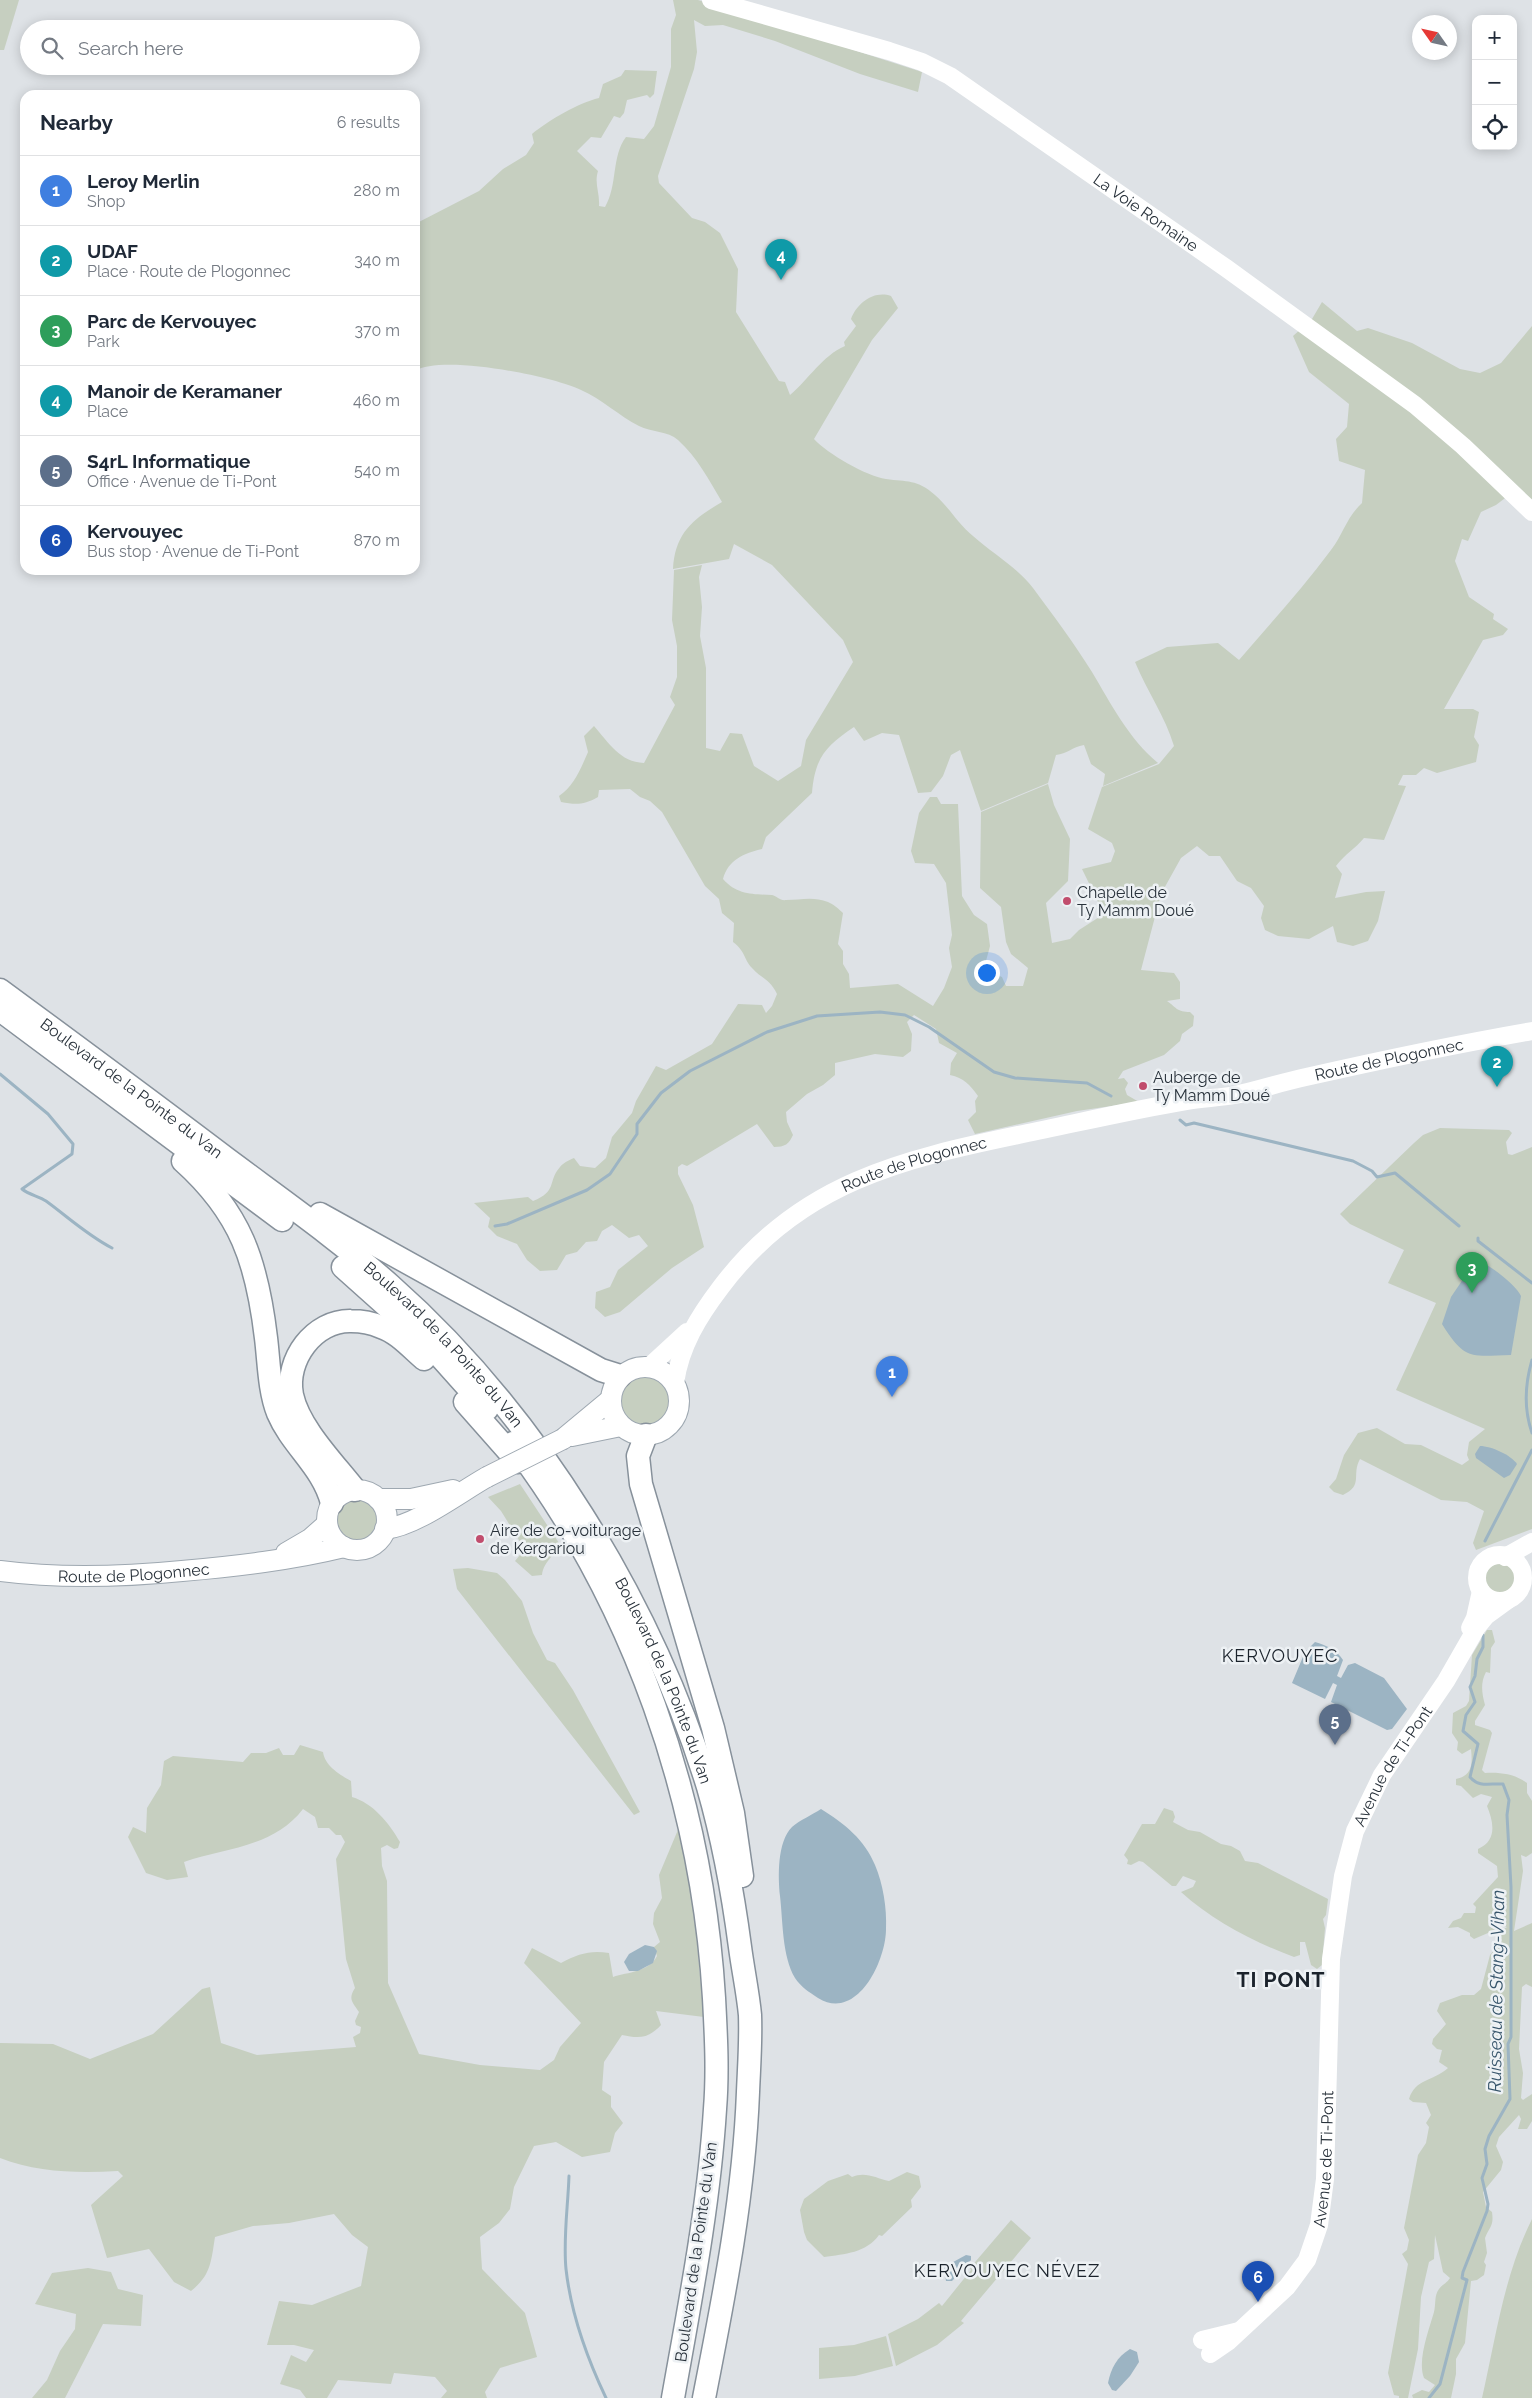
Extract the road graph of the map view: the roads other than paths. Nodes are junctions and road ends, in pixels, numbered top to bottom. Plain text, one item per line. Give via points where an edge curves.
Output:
1 (712, 0) edge
2 (1532, 512) edge
3 (0, 981) edge
4 (0, 990) edge
5 (0, 1010) edge
6 (1532, 1031) edge
7 (141, 1114) junction
8 (695, 1324) junction
9 (650, 1366) junction
10 (620, 1376) junction
11 (675, 1383) junction
12 (610, 1400) junction
13 (621, 1426) junction
14 (646, 1435) junction
15 (563, 1439) junction
16 (479, 1481) junction
17 (354, 1490) junction
18 (378, 1499) junction
19 (555, 1504) junction
20 (330, 1514) junction
21 (385, 1529) junction
22 (1532, 1542) edge
23 (344, 1547) junction
24 (1532, 1553) edge
25 (1505, 1557) junction
26 (266, 1561) junction
27 (0, 1571) edge
28 (1522, 1574) junction
29 (1481, 1591) junction
30 (1508, 1600) junction
31 (1331, 1959) junction
32 (750, 2014) junction
33 (1206, 2347) dead end
34 (673, 2398) edge
35 (704, 2398) edge

1 - 2 street, La Voie Romaine via 889,51 956,79 1242,279 1414,405 1463,446
3 - 10 highway via 312,1208 601,1370
4 - 32 highway, Boulevard de la Pointe du Van via 249,1175 391,1286 462,1355 530,1438 611,1564 666,1675 690,1735 709,1792 730,1879
5 - 7 highway, Boulevard de la Pointe du Van
6 - 8 street, Route de Plogonnec via 1312,1076 1256,1082 1189,1100 895,1164 859,1178 804,1208 759,1244 731,1274
7 - 19 highway, Boulevard de la Pointe du Van via 298,1231 397,1314 448,1364 485,1407
7 - 20 highway via 153,1134 210,1188 239,1231 257,1278 278,1411 291,1436 326,1483
8 - 9 street, Route de Plogonnec
8 - 11 street, Route de Plogonnec via 681,1355
9 - 10 main road via 630,1370
9 - 11 main road via 668,1375
10 - 12 main road
11 - 14 main road via 680,1401 675,1418 662,1430
12 - 13 main road
12 - 15 main road
13 - 14 main road
13 - 15 main road
14 - 32 highway via 638,1456 641,1484 713,1728 733,1813 746,1923
15 - 16 main road, bridge
16 - 18 main road via 411,1500
16 - 21 main road via 456,1497 403,1524
17 - 18 main road via 363,1490
17 - 19 highway via 296,1411 291,1376 307,1342 319,1331 350,1320 384,1328 436,1370
17 - 20 main road via 346,1492
18 - 21 main road via 386,1512
19 - 34 highway, Boulevard de la Pointe du Van via 600,1578 641,1669 684,1802 707,1924 714,2011 716,2107 707,2198
20 - 23 main road via 333,1538
20 - 26 main road via 301,1545
21 - 23 main road via 380,1539 369,1547
22 - 25 street
23 - 26 main road
24 - 28 street
25 - 28 street via 1516,1562
25 - 29 street via 1490,1558 1481,1566 1477,1578
26 - 27 main road, Route de Plogonnec via 111,1577
28 - 30 street via 1521,1587
29 - 30 street via 1490,1599
29 - 31 street, Avenue de Ti-Pont via 1471,1626 1391,1742 1365,1784 1348,1822 1337,1854 1332,1887 1329,1922
30 - 31 street, Avenue de Ti-Pont via 1477,1627 1375,1788 1355,1831 1346,1862
31 - 33 street, Avenue de Ti-Pont via 1325,2178 1320,2225 1311,2251 1278,2297 1240,2330
32 - 35 highway, Boulevard de la Pointe du Van via 747,2124 739,2209 730,2273

